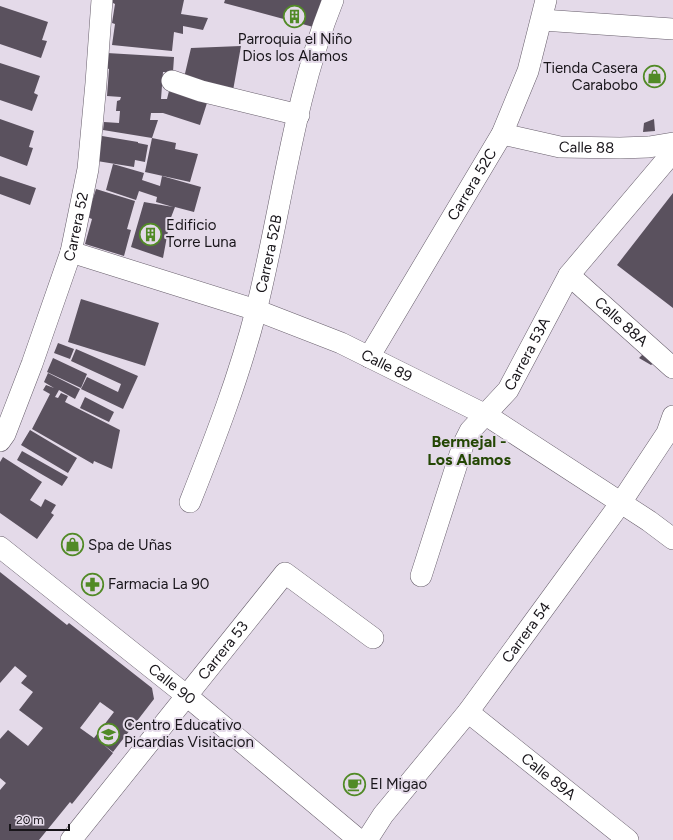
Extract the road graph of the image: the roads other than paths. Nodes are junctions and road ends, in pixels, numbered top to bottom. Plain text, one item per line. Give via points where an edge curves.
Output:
1 (102, 0) edge
2 (333, 0) edge
3 (546, 0) edge
4 (542, 20) junction
5 (673, 29) edge
6 (172, 81) dead end
7 (299, 115) junction
8 (502, 134) junction
9 (673, 143) edge
10 (673, 152) edge
11 (71, 252) junction
12 (569, 275) junction
13 (256, 310) junction
14 (369, 357) junction
15 (673, 368) edge
16 (486, 415) junction
17 (673, 416) edge
18 (0, 441) edge
19 (190, 502) dead end
20 (620, 504) junction
21 (673, 539) edge
22 (0, 547) edge
23 (421, 576) dead end
24 (373, 638) dead end
25 (187, 696) junction
26 (468, 712) junction
27 (72, 840) edge
28 (359, 840) edge
29 (367, 840) edge
30 (628, 840) edge

1 - 11 street, Carrera 52 via 88,169
2 - 7 street, Carrera 52B via 320,31
3 - 4 street, Carrera 52C
4 - 5 street
4 - 8 street, Carrera 52C via 528,71
6 - 7 street via 201,91
7 - 13 street, Carrera 52B
8 - 9 street, Calle 88 via 560,147 649,147
8 - 14 street, Carrera 52C
10 - 12 street, Carrera 53A
11 - 13 street, Calle 89
11 - 18 street, Carrera 52 via 32,364
12 - 15 street, Calle 88A
12 - 16 street, Carrera 53A via 508,390
13 - 14 street, Calle 89 via 341,343
13 - 19 street, Carrera 52B via 225,414
14 - 16 street, Calle 89
16 - 20 street, Calle 89
16 - 23 street, Carrera 53A via 470,431 463,445
17 - 20 street, Carrera 54 via 667,432
20 - 21 street, Calle 89
20 - 26 street, Carrera 54
22 - 25 street, Calle 90
24 - 25 street, Carrera 53 via 285,574
25 - 27 street, Carrera 53
25 - 28 street, Calle 90
26 - 29 street, Carrera 54 via 383,815
26 - 30 street, Calle 89A

